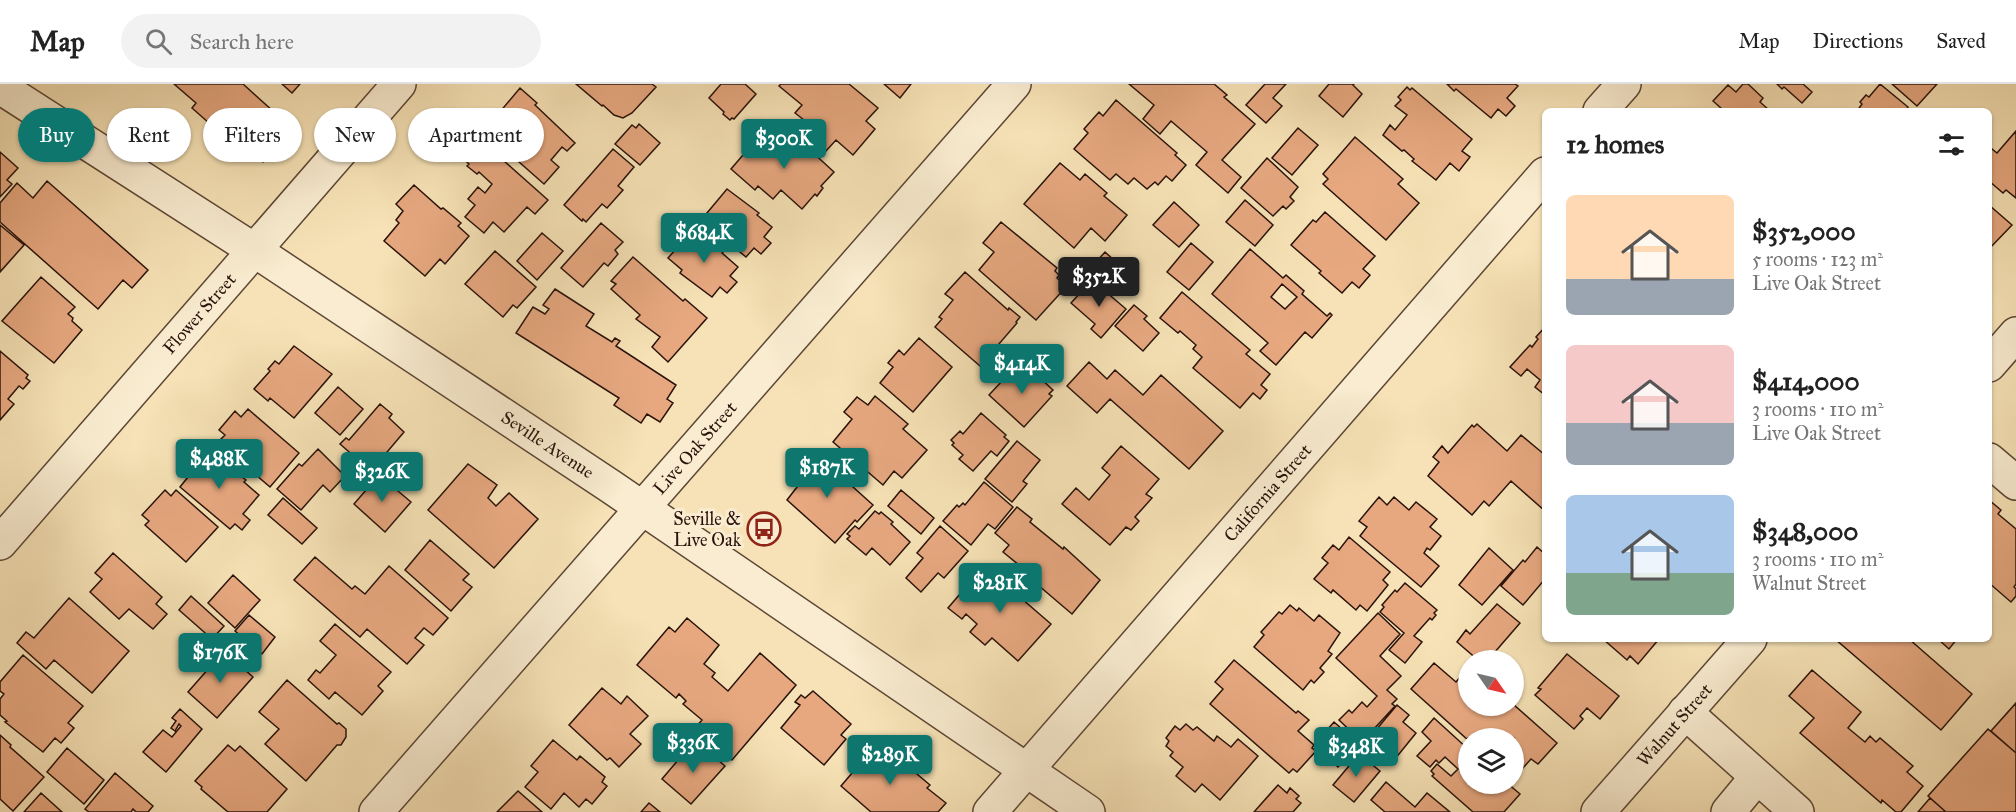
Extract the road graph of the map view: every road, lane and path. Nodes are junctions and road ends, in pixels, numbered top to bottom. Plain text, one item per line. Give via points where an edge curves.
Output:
1 (399, 84) edge
2 (1014, 84) edge
3 (1624, 84) edge
4 (0, 87) edge
5 (1603, 108) edge
6 (1542, 177) edge
7 (254, 250) junction
8 (2016, 334) edge
9 (1992, 362) edge
10 (1992, 463) edge
11 (2016, 483) edge
12 (644, 509) junction
13 (0, 543) edge
14 (1747, 642) edge
15 (1685, 712) junction
16 (1027, 770) junction
17 (1757, 777) junction
18 (376, 812) edge
19 (990, 812) edge
20 (1088, 812) edge
21 (1598, 812) edge
22 (1728, 812) edge
23 (1797, 812) edge

1 - 7 street, Flower Street
2 - 12 street, Live Oak Street
3 - 5 street
4 - 7 street, Seville Avenue
6 - 16 street, California Street
7 - 12 street, Seville Avenue
7 - 13 street, Flower Street
8 - 9 street
10 - 11 street
12 - 16 street, Seville Avenue
12 - 18 street, Live Oak Street
14 - 15 street, Walnut Street
15 - 17 street
15 - 21 street, Walnut Street
16 - 19 street, California Street
16 - 20 street, Seville Avenue
17 - 22 street
17 - 23 street

